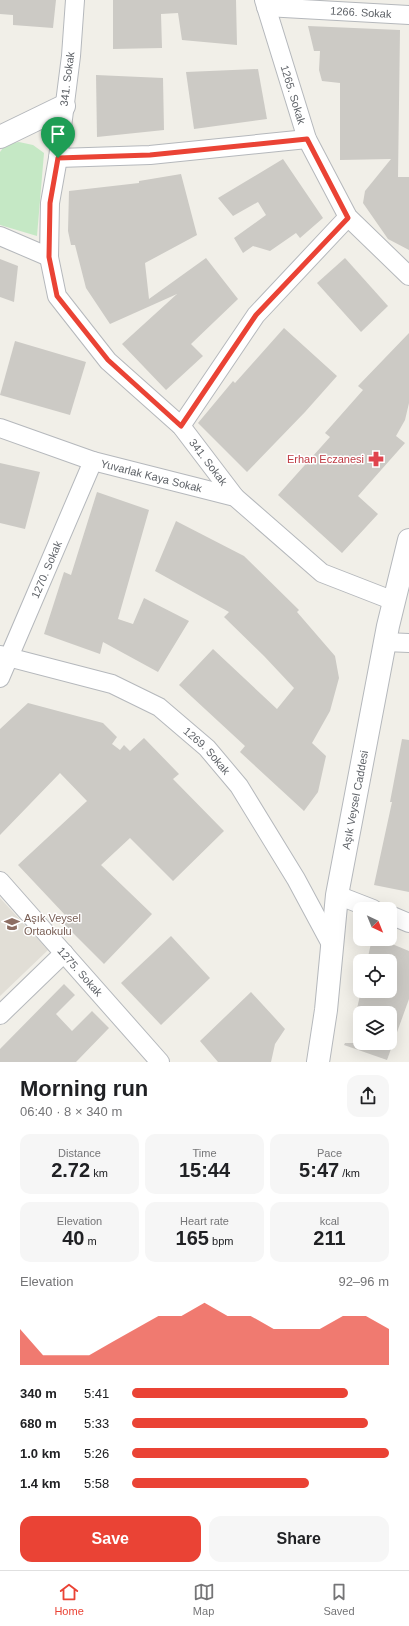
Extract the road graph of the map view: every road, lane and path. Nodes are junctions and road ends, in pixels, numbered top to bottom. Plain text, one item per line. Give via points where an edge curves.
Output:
1 (75, 0) edge
2 (265, 3) edge
3 (409, 15) edge
4 (64, 106) junction
5 (0, 137) edge
6 (307, 139) junction
7 (58, 158) junction
8 (348, 218) junction
9 (0, 236) edge
10 (49, 257) junction
11 (409, 276) edge
12 (181, 426) junction
13 (0, 428) edge
14 (93, 461) junction
15 (235, 497) junction
16 (409, 540) edge
17 (394, 601) junction
18 (385, 642) junction
19 (409, 643) edge
20 (5, 656) edge
21 (0, 678) edge
22 (0, 881) edge
23 (337, 895) junction
24 (355, 902) edge
25 (397, 919) edge
26 (409, 923) edge
27 (332, 946) junction
28 (64, 953) junction
29 (0, 1015) edge
30 (160, 1062) edge
31 (318, 1062) edge

1 - 4 street, 341. Sokak
2 - 3 street, 1266. Sokak
2 - 6 street, 1265. Sokak
4 - 5 street
4 - 7 street, 341. Sokak
6 - 7 street via 150,155
6 - 8 street, 1265. Sokak
7 - 10 street, 341. Sokak via 50,203
8 - 11 street, 1265. Sokak
8 - 12 street via 256,315
9 - 10 street
10 - 12 street, 341. Sokak via 57,296 108,360
12 - 15 street, 341. Sokak
13 - 14 street, Yuvarlak Kaya Sokak
14 - 15 street, Yuvarlak Kaya Sokak
14 - 20 street, 1270. Sokak
15 - 17 street, Yuvarlak Kaya Sokak via 322,573
16 - 17 street, Aşık Veysel Caddesi
17 - 18 street, Aşık Veysel Caddesi
18 - 19 street
18 - 23 street, Aşık Veysel Caddesi
20 - 21 street, 1270. Sokak
20 - 27 street, 1269. Sokak via 112,684 159,707 207,748 239,786 296,879
22 - 28 street, 1275. Sokak
23 - 24 street
23 - 27 street, Aşık Veysel Caddesi
25 - 26 street
27 - 31 street, Aşık Veysel Caddesi
28 - 29 street
28 - 30 street, 1275. Sokak

